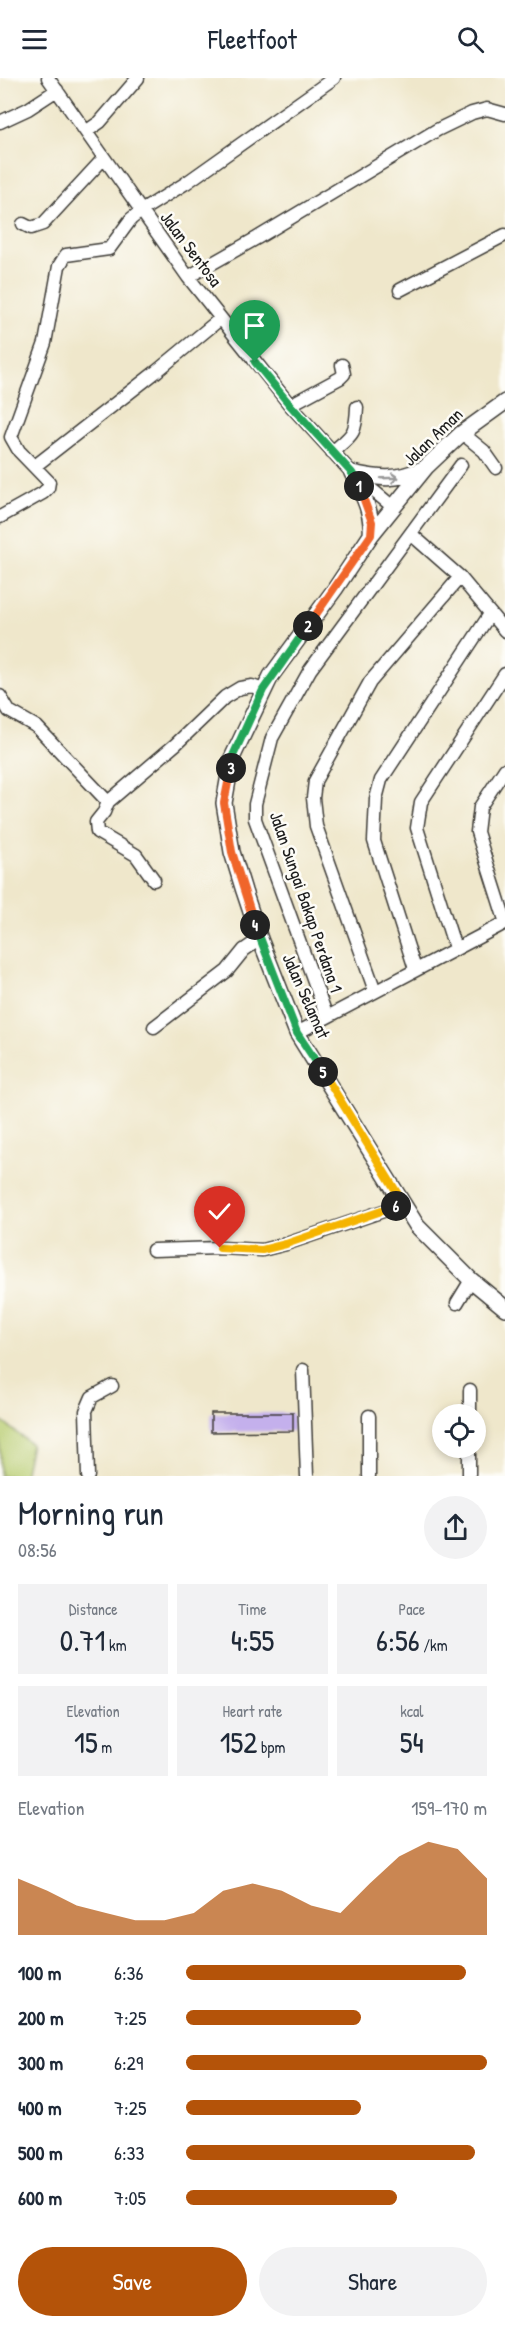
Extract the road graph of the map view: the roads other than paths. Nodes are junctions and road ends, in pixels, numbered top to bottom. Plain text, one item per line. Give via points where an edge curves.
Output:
1 (48, 78) edge
2 (138, 78) edge
3 (334, 78) edge
4 (57, 90) junction
5 (505, 114) edge
6 (0, 122) edge
7 (87, 131) junction
8 (104, 158) junction
9 (141, 212) junction
10 (23, 224) dead end
11 (505, 235) edge
12 (188, 277) junction
13 (400, 290) dead end
14 (220, 319) junction
15 (342, 366) dead end
16 (505, 402) edge
17 (290, 405) junction
18 (357, 407) dead end
19 (462, 433) junction
20 (5, 437) edge
21 (332, 452) junction
22 (461, 465) dead end
23 (35, 466) junction
24 (426, 467) junction
25 (496, 468) dead end
26 (352, 473) junction
27 (393, 507) junction
28 (0, 517) edge
29 (411, 534) junction
30 (371, 535) junction
31 (460, 577) junction
32 (490, 614) junction
33 (505, 631) edge
34 (505, 674) edge
35 (263, 690) junction
36 (0, 696) edge
37 (505, 769) edge
38 (108, 802) junction
39 (154, 880) dead end
40 (505, 921) edge
41 (260, 939) junction
42 (455, 948) junction
43 (416, 969) junction
44 (375, 991) junction
45 (327, 1017) junction
46 (154, 1027) dead end
47 (297, 1033) junction
48 (404, 1204) junction
49 (153, 1250) dead end
50 (471, 1280) junction
51 (457, 1303) dead end
52 (505, 1308) edge
53 (303, 1370) dead end
54 (112, 1386) dead end
55 (470, 1390) dead end
56 (470, 1404) edge
57 (369, 1416) dead end
58 (469, 1458) edge
59 (88, 1476) edge
60 (307, 1476) edge
61 (369, 1476) edge
62 (469, 1476) edge

1 - 4 street, Jalan Sentosa
2 - 7 street via 100,122
3 - 9 street
4 - 6 street
4 - 7 street, Jalan Sentosa
5 - 12 street via 487,109 437,130
7 - 8 street, Jalan Sentosa
8 - 9 street, Jalan Sentosa
8 - 10 street via 43,224 31,228
9 - 12 street, Jalan Sentosa
9 - 20 street via 109,249 66,255 59,266 45,343
11 - 13 street
12 - 14 street, Jalan Sentosa
14 - 17 street, Jalan Sentosa
14 - 23 street
15 - 17 street via 344,374 340,378
16 - 19 main road, Jalan Aman
17 - 21 street, Jalan Sentosa
18 - 21 street via 352,435
19 - 24 main road, Jalan Aman
19 - 25 street via 484,451
20 - 23 street
21 - 26 street, Jalan Sentosa
22 - 29 street, Jalan Sungai Bakap Perdana 1
23 - 28 street via 49,482 48,488
26 -> 24 main road via 397,479
24 - 27 main road, Jalan Aman
26 - 27 street, Jalan Sentosa
26 - 30 main road via 367,504
27 - 30 main road, Jalan Selamat
29 - 31 street
29 - 45 street, Jalan Sungai Bakap Perdana 1 via 340,627 285,712 272,738 255,804 255,819
30 - 35 main road, Jalan Selamat
31 - 32 street
31 - 44 street via 370,682 315,781 316,826
32 - 33 street
32 - 43 street via 381,780 376,799 374,841
34 - 42 street via 421,802 417,828
35 - 38 street via 252,686 240,688 225,697
35 - 41 main road, Jalan Selamat via 232,758 224,803 232,852
36 - 38 street via 9,711 37,727
37 - 40 street via 480,807 477,832
38 - 39 street via 96,822 97,832 136,855
40 - 42 street
41 - 46 street via 219,978
41 - 47 main road, Jalan Selamat
42 - 43 street
43 - 44 street
44 - 45 street
45 - 47 street
47 - 48 main road, Jalan Selamat
48 - 49 street via 262,1250
48 - 50 main road, Jalan Selamat via 417,1226
50 - 51 street
50 - 52 main road, Jalan Selamat
53 - 60 street
54 - 59 street via 92,1397 86,1411
55 - 56 street
57 - 61 street
58 - 62 street

